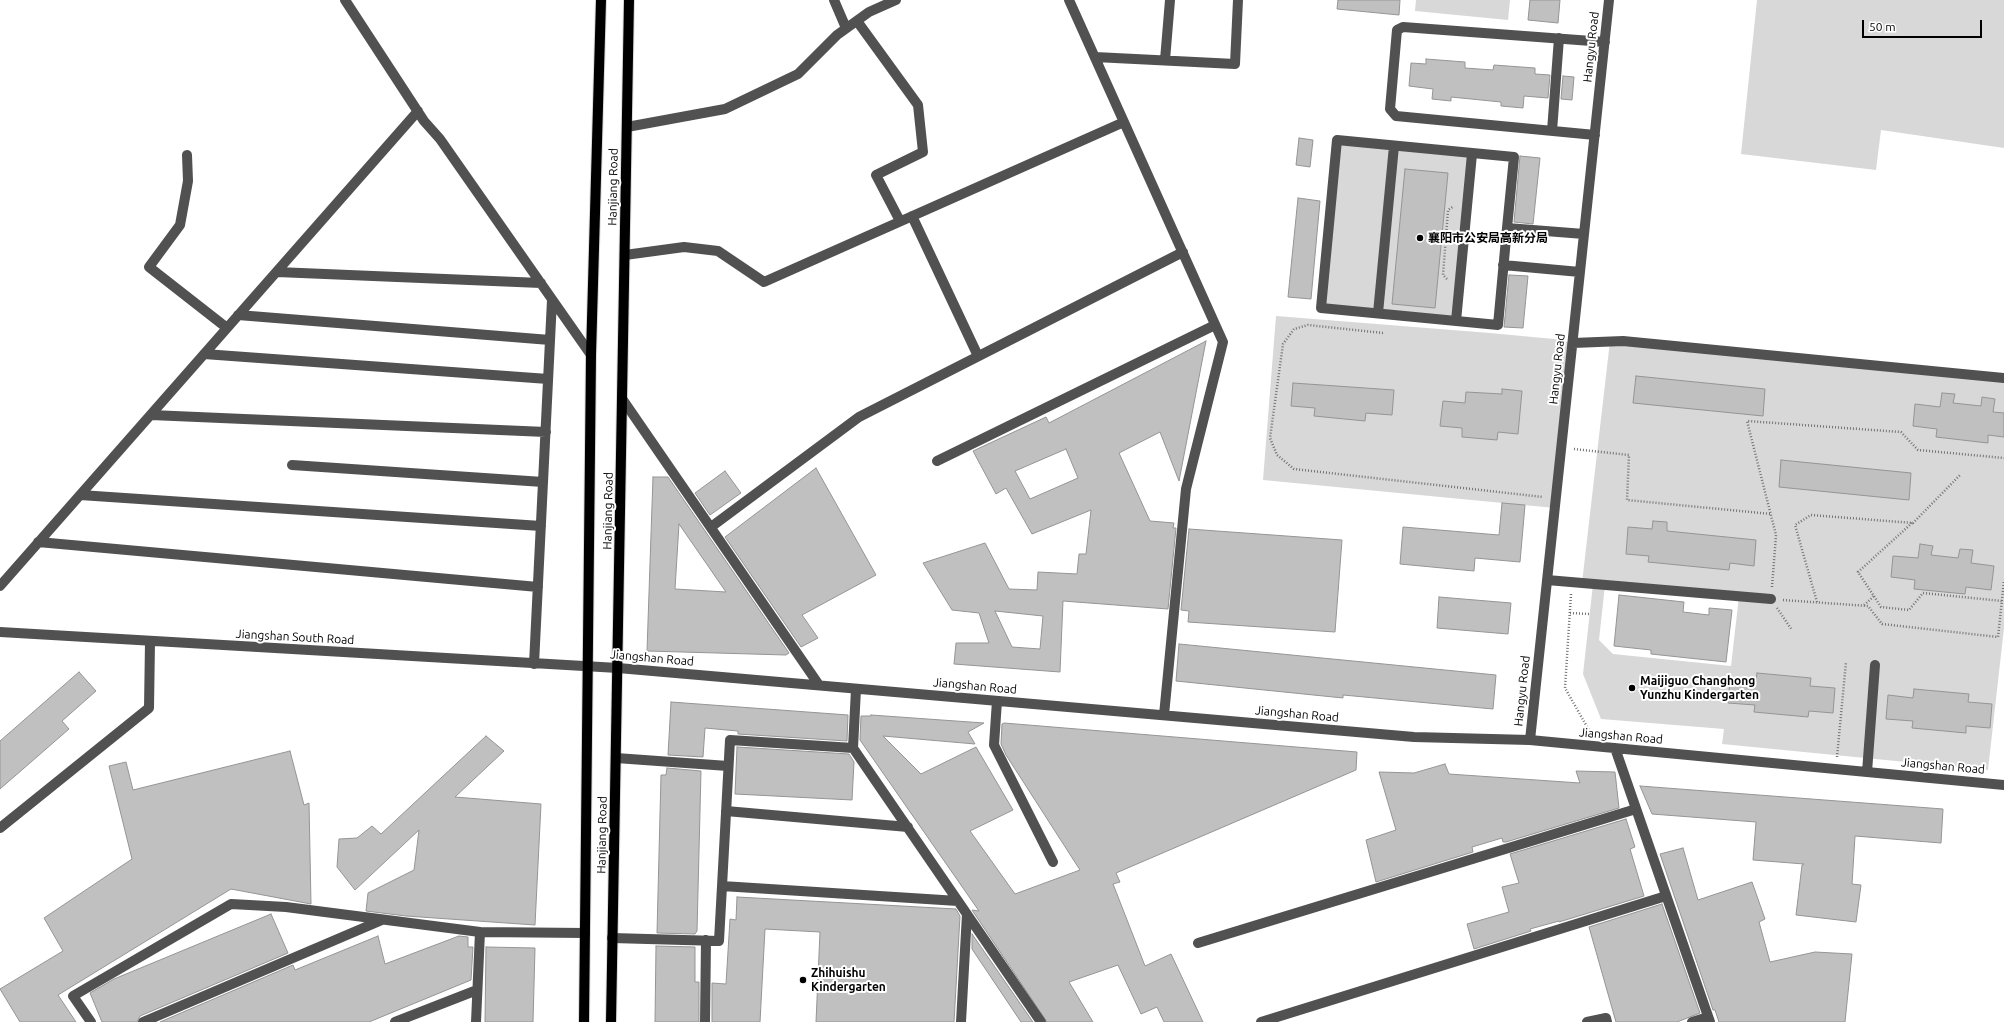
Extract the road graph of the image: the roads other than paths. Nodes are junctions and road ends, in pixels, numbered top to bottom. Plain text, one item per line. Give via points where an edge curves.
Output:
1 (345, 0) edge
2 (601, 0) edge
3 (629, 0) edge
4 (834, 0) edge
5 (896, 0) edge
6 (1069, 0) edge
7 (1170, 0) edge
8 (1238, 0) edge
9 (1610, 0) edge
10 (857, 21) junction
11 (846, 28) junction
12 (1559, 38) junction
13 (1605, 42) junction
14 (1095, 57) junction
15 (1165, 60) junction
16 (418, 111) junction
17 (1124, 122) junction
18 (627, 127) junction
19 (1552, 131) junction
20 (1595, 135) junction
21 (1394, 146) junction
22 (187, 154) dead end
23 (1472, 154) junction
24 (912, 216) junction
25 (900, 222) junction
26 (1507, 228) junction
27 (1584, 234) junction
28 (1183, 252) junction
29 (625, 255) junction
30 (1504, 265) junction
31 (277, 272) junction
32 (1580, 272) junction
33 (541, 283) junction
34 (552, 300) junction
35 (1378, 313) junction
36 (238, 315) junction
37 (1456, 321) junction
38 (1215, 325) junction
39 (227, 328) junction
40 (550, 340) junction
41 (1573, 343) junction
42 (204, 354) junction
43 (592, 356) junction
44 (978, 356) junction
45 (2004, 378) edge
46 (548, 379) junction
47 (623, 400) junction
48 (151, 414) junction
49 (546, 432) junction
50 (936, 461) dead end
51 (292, 465) dead end
52 (543, 482) junction
53 (80, 495) junction
54 (541, 526) junction
55 (710, 528) junction
56 (38, 542) junction
57 (1547, 580) junction
58 (0, 586) edge
59 (538, 587) junction
60 (1771, 599) road end
61 (0, 632) edge
62 (150, 642) junction
63 (534, 664) junction
64 (1875, 665) dead end
65 (589, 667) junction
66 (618, 668) junction
67 (820, 685) junction
68 (856, 689) junction
69 (997, 701) junction
70 (1164, 715) junction
71 (1530, 740) junction
72 (853, 748) junction
73 (1615, 748) junction
74 (616, 758) junction
75 (728, 766) junction
76 (1867, 772) junction
77 (2004, 785) edge
78 (1636, 809) junction
79 (726, 811) junction
80 (908, 827) junction
81 (0, 828) edge
82 (1053, 862) dead end
83 (722, 886) junction
84 (1666, 896) junction
85 (958, 900) junction
86 (967, 914) junction
87 (383, 920) junction
88 (480, 932) junction
89 (585, 933) junction
90 (612, 938) junction
91 (706, 940) junction
92 (1198, 943) dead end
93 (477, 990) junction
94 (1709, 1020) edge
95 (90, 1022) edge
96 (143, 1022) edge
97 (395, 1022) edge
98 (476, 1022) edge
99 (584, 1022) edge
100 (611, 1022) edge
101 (705, 1022) edge
102 (961, 1022) edge
103 (1041, 1022) edge
104 (1261, 1022) edge
105 (1587, 1022) edge
106 (1607, 1022) edge
107 (1692, 1022) edge

1 - 16 street
2 - 43 main road, Hanjiang Road
3 - 18 main road, Hanjiang Road
4 - 11 street
5 - 10 street via 869,12
6 - 14 street
7 - 15 street
8 - 15 street via 1235,64
9 - 13 street, Hangyu Road
10 - 11 street
10 - 25 street via 918,105 923,152 876,175
11 - 18 street via 798,74 725,109
12 - 13 street
12 - 19 street
12 - 19 street via 1403,27 1397,30 1390,109 1396,116
13 - 20 street, Hangyu Road
14 - 15 street
14 - 17 street
16 - 31 street
16 - 33 street
17 - 24 street
17 - 28 street
18 - 29 main road, Hanjiang Road
19 - 20 street
20 - 27 street, Hangyu Road
21 - 23 street
21 - 35 street
21 - 35 street via 1337,140 1321,308
22 - 39 street via 188,181 180,225 148,267
23 - 26 street via 1514,158
23 - 37 street
24 - 25 street
24 - 44 street
25 - 29 street via 764,282 718,250 684,248
26 - 27 street
26 - 30 street
27 - 32 street, Hangyu Road
28 - 38 street
28 - 44 street
29 - 47 main road, Hanjiang Road
30 - 32 street
30 - 37 street via 1498,325
31 - 33 street
31 - 36 street
32 - 41 street, Hangyu Road
33 - 34 street
34 - 40 street
34 - 43 street
35 - 37 street
36 - 39 street
36 - 40 street
38 - 50 street
38 - 70 street via 1223,342 1186,489
39 - 42 street
40 - 46 street
41 - 45 street via 1624,341
41 - 57 street, Hangyu Road
42 - 46 street
42 - 48 street
43 - 65 main road, Hanjiang Road
44 - 55 street via 859,417
46 - 49 street
47 - 55 street
47 - 66 main road, Hanjiang Road
48 - 49 street
48 - 53 street
49 - 52 street
51 - 52 street
52 - 54 street
53 - 54 street
53 - 56 street
54 - 59 street
55 - 67 street
56 - 58 street
56 - 59 street
57 - 60 street
57 - 71 street, Hangyu Road
59 - 63 street
61 - 62 street, Jiangshan South Road
62 - 63 street, Jiangshan South Road
62 - 81 street via 149,708
63 - 65 street, Jiangshan South Road
64 - 76 street
65 - 66 street, Jiangshan Road
65 - 89 main road, Hanjiang Road
66 - 67 street, Jiangshan Road
66 - 74 main road, Hanjiang Road
67 - 68 street, Jiangshan Road
68 - 69 street, Jiangshan Road
68 - 72 street
69 - 70 street, Jiangshan Road
69 - 82 street via 994,745
70 - 71 street, Jiangshan Road via 1414,737
71 - 73 street, Jiangshan Road
72 - 75 street via 730,740
72 - 80 street
73 - 76 street, Jiangshan Road
73 - 78 street
74 - 75 street
74 - 90 main road, Hanjiang Road
75 - 79 street
76 - 77 street, Jiangshan Road
78 - 84 street
78 - 92 street
79 - 80 street
79 - 83 street
80 - 85 street
83 - 85 street
83 - 91 street via 719,941
84 - 94 street
84 - 104 street
85 - 86 street
86 - 102 street
86 - 103 street
87 - 88 street
87 - 95 street via 286,907 232,904 73,996
87 - 96 street
88 - 89 street
88 - 93 street
89 - 99 main road, Hanjiang Road
90 - 91 street
90 - 100 main road, Hanjiang Road
91 - 101 street
93 - 97 street
93 - 98 street
94 - 107 street
105 - 106 street via 1606,1018

